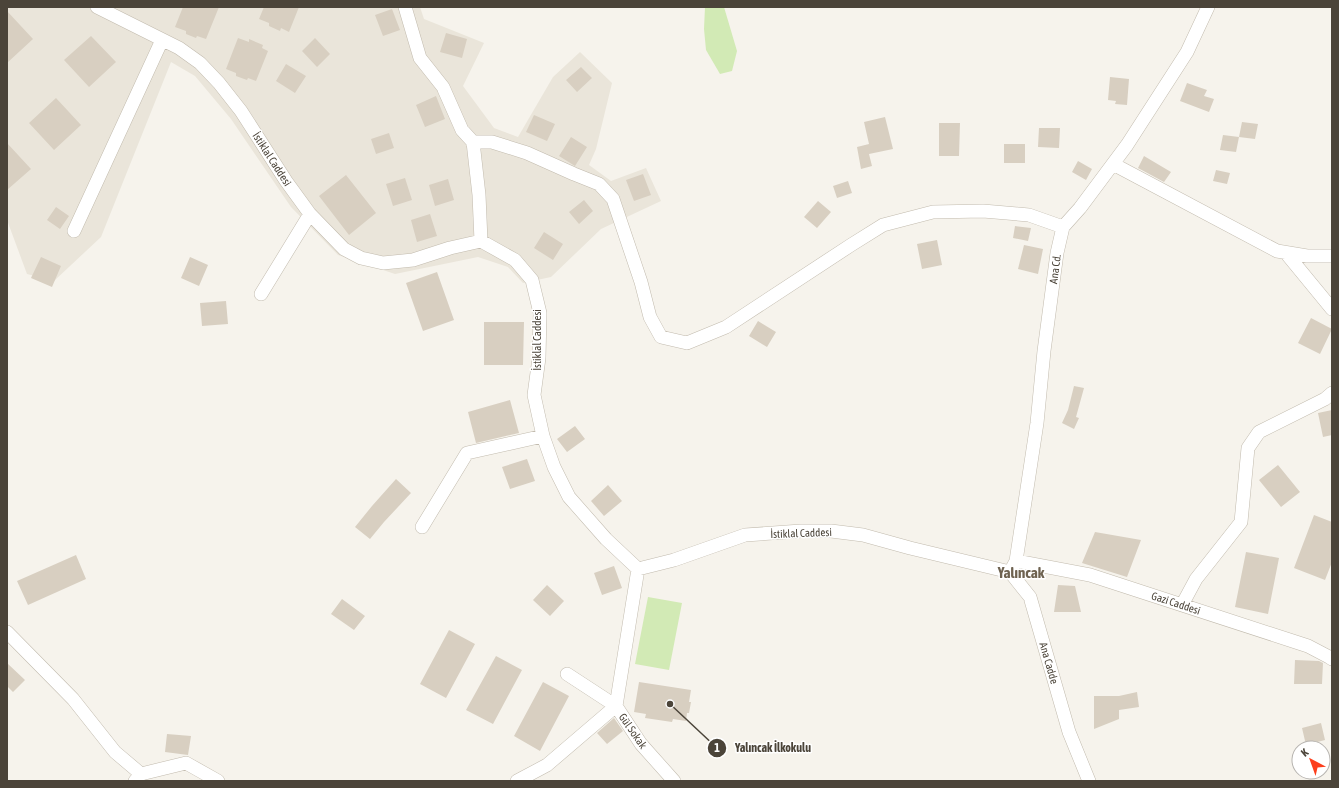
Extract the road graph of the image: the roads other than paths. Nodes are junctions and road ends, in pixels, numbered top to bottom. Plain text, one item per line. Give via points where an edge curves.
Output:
1 (97, 7) edge
2 (405, 7) edge
3 (1208, 7) edge
4 (162, 40) junction
5 (473, 142) junction
6 (1113, 164) junction
7 (310, 214) junction
8 (1063, 227) junction
9 (74, 231) dead end
10 (481, 241) junction
11 (1286, 253) junction
12 (1332, 256) edge
13 (261, 294) dead end
14 (1332, 309) edge
15 (1332, 393) edge
16 (543, 436) junction
17 (422, 527) dead end
18 (1013, 567) junction
19 (638, 568) junction
20 (1182, 605) junction
21 (8, 635) edge
22 (1332, 660) edge
23 (567, 674) dead end
24 (616, 706) junction
25 (138, 778) edge
26 (218, 781) edge
27 (517, 781) edge
28 (674, 781) edge
29 (1089, 781) edge

1 - 4 street, İstiklal Caddesi
2 - 5 street via 420,58 443,87 462,130
3 - 6 street, Ana Cd. via 1187,52
4 - 7 street, İstiklal Caddesi via 200,63 219,83 241,111
4 - 9 street
5 - 8 street via 492,142 526,153 599,184 613,199 650,317 661,337 687,343 726,327 883,226 933,212 983,211 1029,215
5 - 10 street
6 - 8 street, Ana Cd.
6 - 11 street via 1256,241
7 - 10 street, İstiklal Caddesi via 344,249 361,258 383,263 413,260
7 - 13 street
8 - 18 street, Ana Cd. via 1057,252 1037,423
10 - 16 street, İstiklal Caddesi via 515,260 532,280 540,313 539,358 534,395
11 - 12 street
11 - 14 street
15 - 20 street via 1260,432 1248,448 1241,522 1196,579
16 - 17 street via 467,453
16 - 19 street, İstiklal Caddesi via 554,467 569,497 606,539
18 - 19 street, İstiklal Caddesi via 987,566 863,535 801,531 746,535 674,560
18 - 20 street, Gazi Caddesi via 1090,575
18 - 29 street, Ana Cadde via 1030,597 1070,732
19 - 24 street
20 - 22 street, Gazi Caddesi via 1308,646
21 - 25 street via 73,699 114,752
23 - 24 street, Gül Sokak
24 - 27 street via 547,765
24 - 28 street, Gül Sokak via 641,744
25 - 26 street via 186,763

